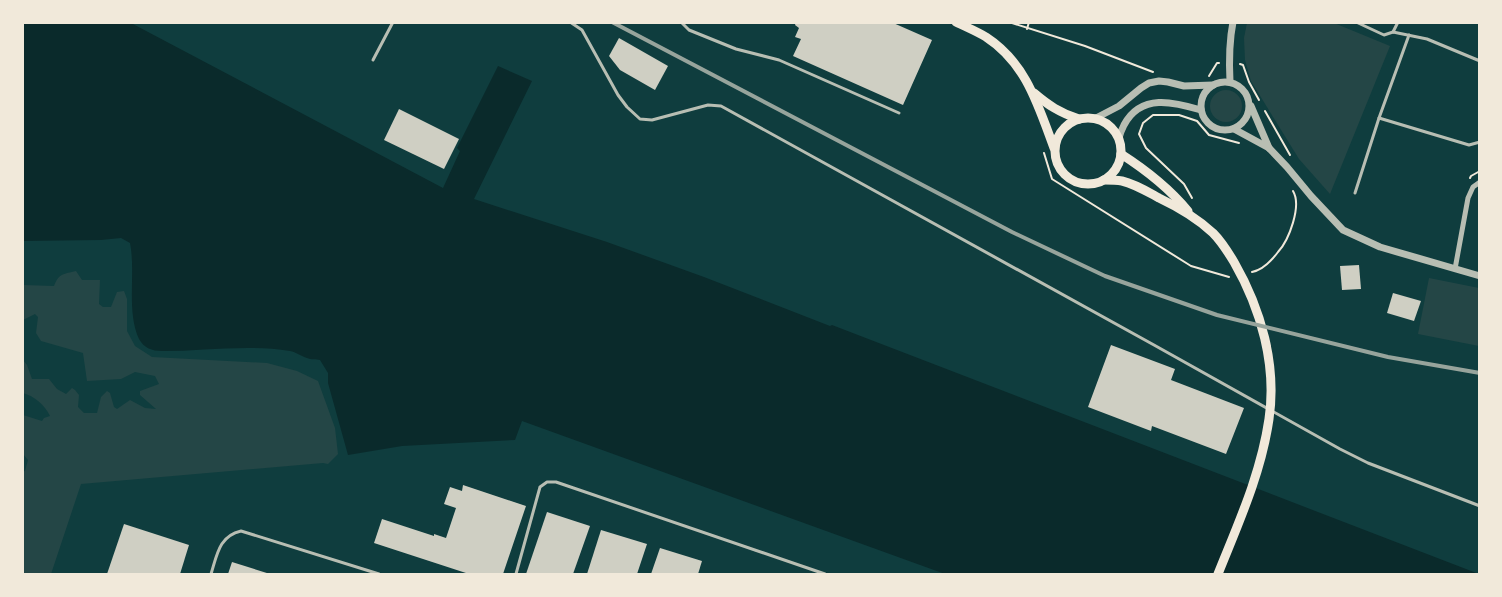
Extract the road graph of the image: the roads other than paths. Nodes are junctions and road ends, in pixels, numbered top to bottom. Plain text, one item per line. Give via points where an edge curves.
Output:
1 (393, 22) edge
2 (570, 22) edge
3 (681, 22) edge
4 (956, 22) edge
5 (1233, 22) edge
6 (1356, 22) edge
7 (1398, 22) edge
8 (1393, 33) junction
9 (1409, 35) junction
10 (373, 60) dead end
11 (1479, 61) edge
12 (1230, 82) junction
13 (1213, 84) junction
14 (1032, 91) junction
15 (1250, 103) junction
16 (1201, 110) junction
17 (899, 113) dead end
18 (1078, 118) junction
19 (1096, 118) junction
20 (1379, 118) junction
21 (1234, 129) junction
22 (1119, 138) junction
23 (1479, 142) edge
24 (1054, 148) junction
25 (1269, 148) junction
26 (1121, 154) junction
27 (1104, 180) junction
28 (1479, 182) edge
29 (1355, 193) dead end
30 (1193, 217) junction
31 (1455, 269) junction
32 (1479, 276) edge
33 (1479, 506) edge
34 (211, 574) edge
35 (379, 574) edge
36 (516, 574) edge
37 (825, 574) edge
38 (1218, 574) edge

1 - 10 lane
2 - 33 lane via 582,30 618,95 640,119 652,120 708,105 721,106 1340,449
3 - 17 lane via 698,34 778,60
4 - 14 highway via 985,36 1004,51 1021,70
5 - 12 street
6 - 8 lane via 1384,35
7 - 8 lane
8 - 9 lane
9 - 11 lane
9 - 20 lane
12 - 13 street
12 - 15 street via 1243,89
13 - 16 street via 1201,100
13 - 19 street via 1184,87 1168,82 1149,83
14 - 18 highway via 1051,107
14 - 24 highway
15 - 21 street via 1247,119
15 - 25 street
16 - 21 street via 1210,125 1226,131
16 - 22 street via 1168,102 1144,106 1124,124
18 - 19 highway
18 - 24 highway via 1062,129
19 - 22 highway via 1106,122
20 - 23 lane via 1469,145
20 - 29 lane
21 - 25 street
22 - 26 highway
24 - 27 highway via 1059,167 1074,181 1084,184
25 - 31 street via 1343,230 1380,247
26 - 27 highway via 1118,165
26 - 30 highway via 1156,178
27 - 30 highway via 1137,187
28 - 31 street via 1468,198
30 - 38 highway via 1213,233 1242,277 1257,309 1268,348 1271,383 1262,455
31 - 32 street
34 - 35 lane via 224,541 241,531
36 - 37 lane via 540,487 548,482

